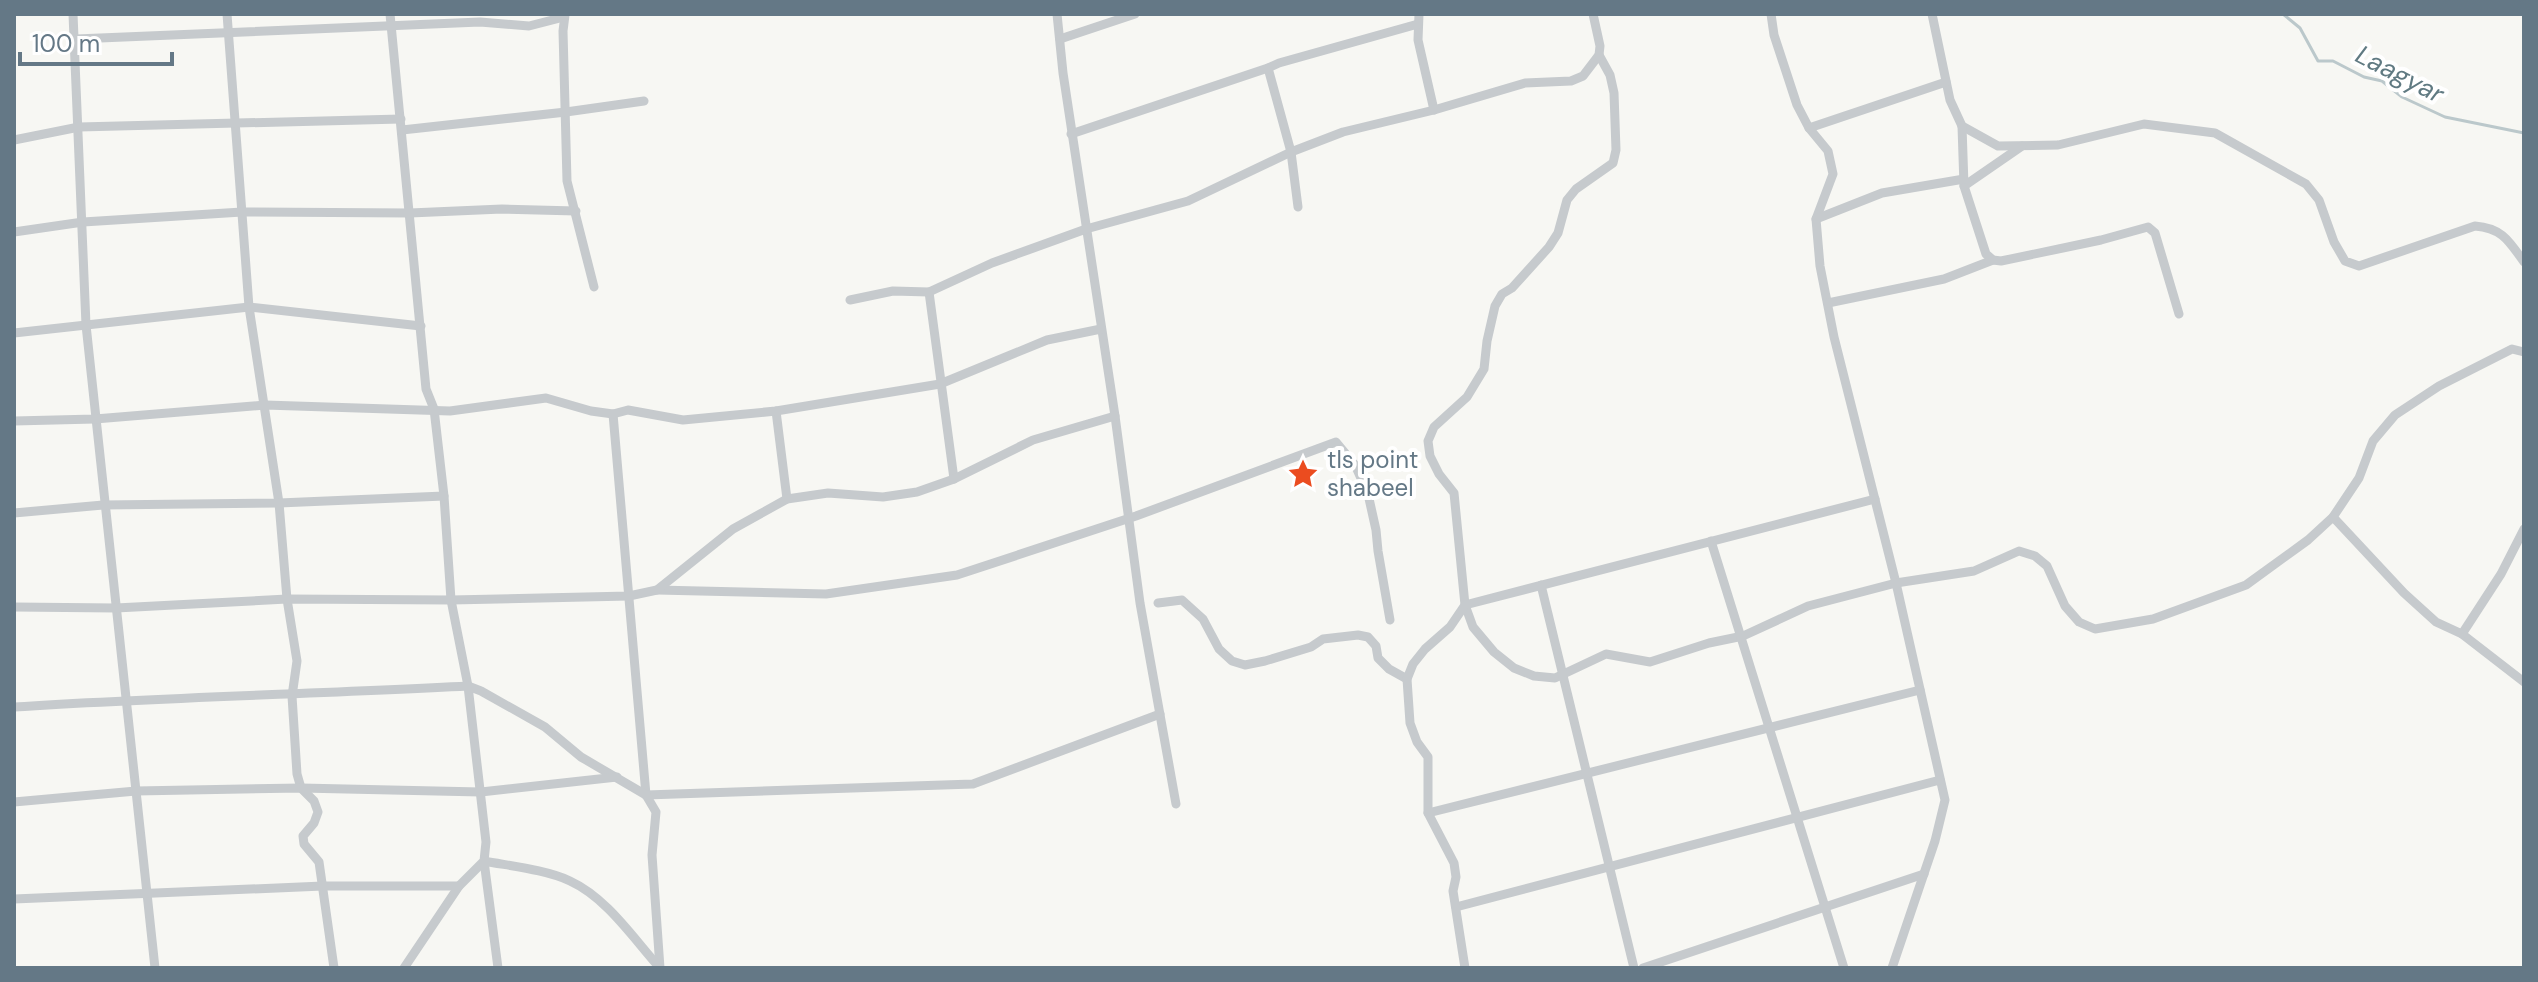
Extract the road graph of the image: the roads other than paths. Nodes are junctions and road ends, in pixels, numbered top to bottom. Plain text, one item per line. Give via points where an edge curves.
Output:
1 (73, 14) edge
2 (227, 14) edge
3 (390, 14) edge
4 (1057, 14) edge
5 (1135, 14) edge
6 (1593, 14) edge
7 (1771, 14) edge
8 (1932, 14) edge
9 (565, 15) edge
10 (1419, 19) edge
11 (392, 27) junction
12 (229, 32) junction
13 (76, 39) junction
14 (1060, 39) junction
15 (1599, 55) junction
16 (1268, 68) junction
17 (1946, 82) junction
18 (644, 101) dead end
19 (1434, 110) junction
20 (566, 112) junction
21 (236, 124) junction
22 (401, 124) junction
23 (1962, 126) junction
24 (79, 127) junction
25 (1809, 128) junction
26 (1071, 134) junction
27 (14, 140) edge
28 (2022, 146) junction
29 (1291, 152) junction
30 (1964, 183) junction
31 (1298, 207) dead end
32 (576, 211) junction
33 (242, 212) junction
34 (410, 213) junction
35 (1816, 219) junction
36 (83, 222) junction
37 (1086, 229) junction
38 (14, 232) edge
39 (1993, 260) junction
40 (2524, 262) edge
41 (594, 287) dead end
42 (929, 292) junction
43 (850, 300) dead end
44 (1828, 303) junction
45 (249, 307) junction
46 (2179, 314) dead end
47 (86, 325) junction
48 (421, 326) junction
49 (1101, 329) junction
50 (14, 333) edge
51 (2524, 351) edge
52 (940, 384) junction
53 (265, 405) junction
54 (434, 409) junction
55 (776, 411) junction
56 (613, 414) junction
57 (1115, 416) junction
58 (95, 419) junction
59 (14, 421) edge
60 (954, 479) junction
61 (444, 496) junction
62 (787, 499) junction
63 (1875, 499) junction
64 (279, 503) junction
65 (103, 505) junction
66 (14, 513) edge
67 (2333, 517) junction
68 (1128, 518) junction
69 (2524, 529) edge
70 (1711, 541) junction
71 (1896, 583) junction
72 (1541, 585) junction
73 (657, 590) junction
74 (629, 596) junction
75 (287, 599) junction
76 (451, 600) junction
77 (1158, 603) dead end
78 (1465, 605) junction
79 (14, 607) edge
80 (116, 608) junction
81 (1390, 620) dead end
82 (2462, 634) junction
83 (1740, 636) junction
84 (1563, 674) junction
85 (1407, 679) junction
86 (2524, 682) edge
87 (468, 686) junction
88 (1920, 690) junction
89 (292, 696) junction
90 (126, 700) junction
91 (14, 707) edge
92 (1160, 714) junction
93 (1769, 728) junction
94 (617, 777) junction
95 (1940, 780) junction
96 (301, 788) junction
97 (136, 791) junction
98 (481, 792) junction
99 (646, 795) junction
100 (14, 802) edge
101 (1176, 804) dead end
102 (1428, 813) junction
103 (1797, 817) junction
104 (484, 861) junction
105 (1924, 874) junction
106 (323, 886) junction
107 (459, 886) junction
108 (147, 893) junction
109 (14, 899) edge
110 (1456, 907) junction
111 (1825, 907) junction
112 (155, 968) edge
113 (334, 968) edge
114 (404, 968) edge
115 (498, 968) edge
116 (660, 968) edge
117 (1465, 968) edge
118 (1634, 968) edge
119 (1643, 968) edge
120 (1844, 968) edge
121 (1892, 968) edge

1 - 13 street
2 - 12 street
3 - 11 street
4 - 14 street
5 - 14 street
6 - 15 street
7 - 25 street via 1797,105
8 - 17 street
9 - 11 street via 529,26 480,22
9 - 20 street
10 - 16 street
10 - 19 street via 1418,40
11 - 12 street
11 - 22 street
12 - 13 street
12 - 21 street
13 - 24 street
14 - 26 street
15 - 19 street via 1583,76 1571,81 1525,83
15 - 78 street via 1614,93 1613,163 1576,189 1549,247 1502,294 1495,306 1484,369 1428,441 1430,456 1454,493
16 - 26 street
16 - 29 street
17 - 23 street
17 - 25 street
18 - 20 street
19 - 29 street via 1343,132
20 - 22 street
20 - 32 street via 567,181
21 - 22 street
21 - 24 street
21 - 33 street
22 - 34 street
23 - 28 street via 1998,146
23 - 30 street
24 - 27 street
24 - 36 street
25 - 35 street via 1828,151 1833,174
26 - 37 street
28 - 30 street
28 - 40 street via 2058,145 2144,124 2215,133 2306,184 2319,200 2345,261 2359,266 2376,262 2475,226 2491,227 2506,238
29 - 31 street
29 - 37 street via 1188,201
30 - 35 street via 1882,193
30 - 39 street via 1986,254
32 - 34 street
32 - 41 street
33 - 34 street
33 - 36 street
33 - 45 street
34 - 48 street
35 - 44 street
36 - 38 street
36 - 47 street
37 - 42 street
37 - 49 street
39 - 44 street via 1944,279
39 - 46 street via 2148,227 2155,233
42 - 43 street via 893,291
42 - 52 street
44 - 63 street
45 - 47 street
45 - 48 street
45 - 53 street
47 - 50 street
47 - 58 street
48 - 54 street via 426,389
49 - 52 street via 1024,347
49 - 57 street
51 - 67 street via 2512,349 2395,415 2373,441 2359,478
52 - 55 street
52 - 60 street
53 - 54 street
53 - 58 street
53 - 64 street
54 - 56 street via 546,398
54 - 61 street
55 - 56 street via 683,420 628,410
55 - 62 street
56 - 74 street
57 - 60 street via 1033,440
57 - 68 street
58 - 59 street
58 - 65 street
60 - 62 street via 883,497 828,493
61 - 64 street
61 - 76 street
62 - 73 street via 733,529
63 - 70 street
63 - 71 street
64 - 65 street
64 - 75 street
65 - 66 street
65 - 80 street
67 - 71 street via 2246,585 2153,619 2095,629 2079,622 2065,606 2047,566 2019,551 1974,571
67 - 82 street via 2404,593 2436,622
68 - 73 street via 957,575 826,594
68 - 81 street via 1336,442 1355,465 1368,494
68 - 92 street
69 - 82 street
70 - 72 street
70 - 83 street
71 - 83 street via 1808,606
71 - 88 street
72 - 78 street
72 - 84 street
73 - 74 street
74 - 76 street
74 - 99 street
75 - 76 street
75 - 80 street
75 - 89 street via 297,661
76 - 87 street
77 - 85 street via 1182,600 1203,619 1219,649 1245,665 1323,639 1358,635 1368,637 1378,658
78 - 84 street via 1473,627 1514,668 1534,676
78 - 85 street via 1413,664
79 - 80 street
80 - 90 street
82 - 86 street
83 - 84 street via 1650,662 1606,654
83 - 93 street
84 - 118 street
85 - 102 street via 1410,723 1428,757
87 - 89 street
87 - 94 street via 545,727 581,757
87 - 98 street
88 - 93 street
88 - 95 street
89 - 90 street
89 - 96 street
90 - 91 street
90 - 97 street
92 - 99 street via 973,784
92 - 101 street
93 - 102 street
93 - 103 street
94 - 98 street
94 - 99 street
95 - 103 street
95 - 105 street via 1945,800
96 - 97 street
96 - 98 street
96 - 106 street via 318,812 303,836 319,862
97 - 100 street
97 - 108 street
98 - 104 street
99 - 116 street via 656,812 652,855
102 - 110 street via 1454,863
103 - 110 street
103 - 111 street
104 - 107 street
104 - 115 street
104 - 116 street via 568,880 587,891
105 - 111 street
105 - 121 street
106 - 107 street
106 - 108 street
106 - 113 street
107 - 114 street
108 - 109 street
108 - 112 street
110 - 117 street
111 - 119 street
111 - 120 street

